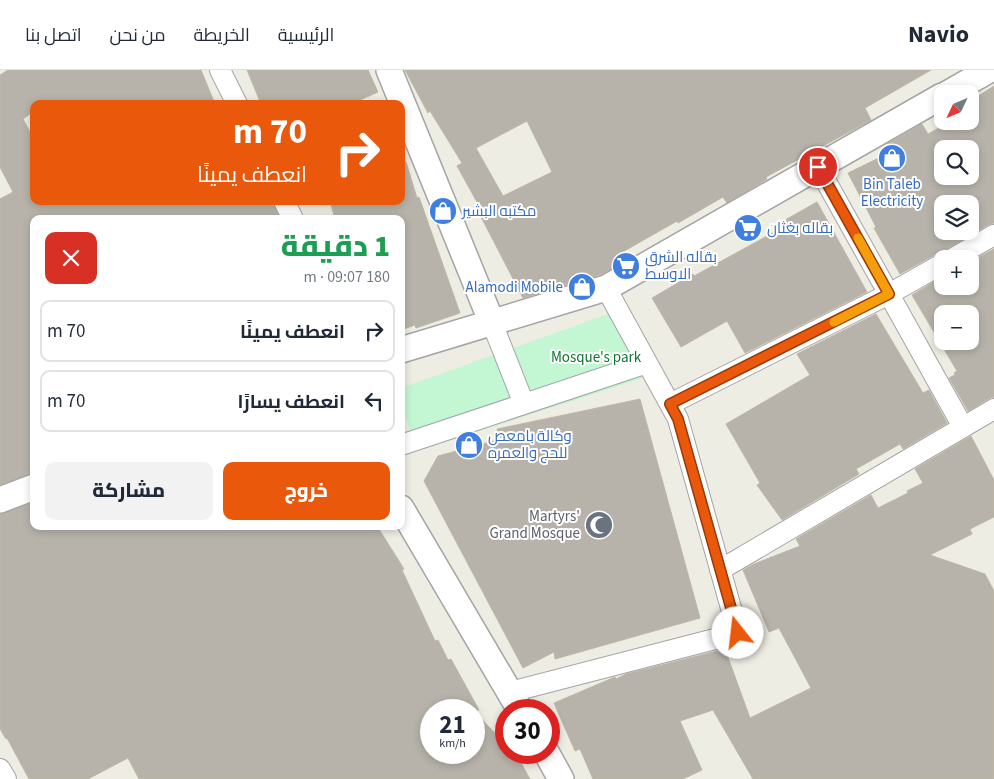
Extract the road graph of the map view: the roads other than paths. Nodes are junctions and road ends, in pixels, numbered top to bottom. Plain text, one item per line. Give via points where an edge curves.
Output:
1 (220, 70) edge
2 (389, 70) edge
3 (989, 70) edge
4 (963, 85) edge
5 (235, 100) edge
6 (401, 100) edge
7 (934, 101) edge
8 (405, 109) edge
9 (818, 167) junction
10 (994, 235) edge
11 (968, 250) edge
12 (934, 269) edge
13 (606, 288) junction
14 (889, 294) junction
15 (492, 323) junction
16 (405, 349) edge
17 (647, 363) junction
18 (524, 404) junction
19 (670, 404) junction
20 (994, 409) edge
21 (963, 427) junction
22 (405, 444) edge
23 (30, 489) edge
24 (0, 500) edge
25 (405, 515) edge
26 (720, 570) junction
27 (514, 699) edge
28 (522, 699) edge
29 (553, 764) edge
30 (0, 769) edge
31 (6, 779) edge
32 (561, 779) edge

1 - 5 street
2 - 6 street
3 - 4 street
7 - 9 street
8 - 15 street
9 - 13 street
9 - 14 street
10 - 11 street
12 - 14 street
13 - 15 street
13 - 17 street
14 - 19 street
14 - 21 street
15 - 16 street
15 - 18 street
17 - 18 street
17 - 19 street
18 - 22 street
19 - 26 street via 678,419
20 - 21 street
21 - 26 street
23 - 24 street
25 - 27 street
26 - 28 street via 738,633
29 - 32 street
30 - 31 street

